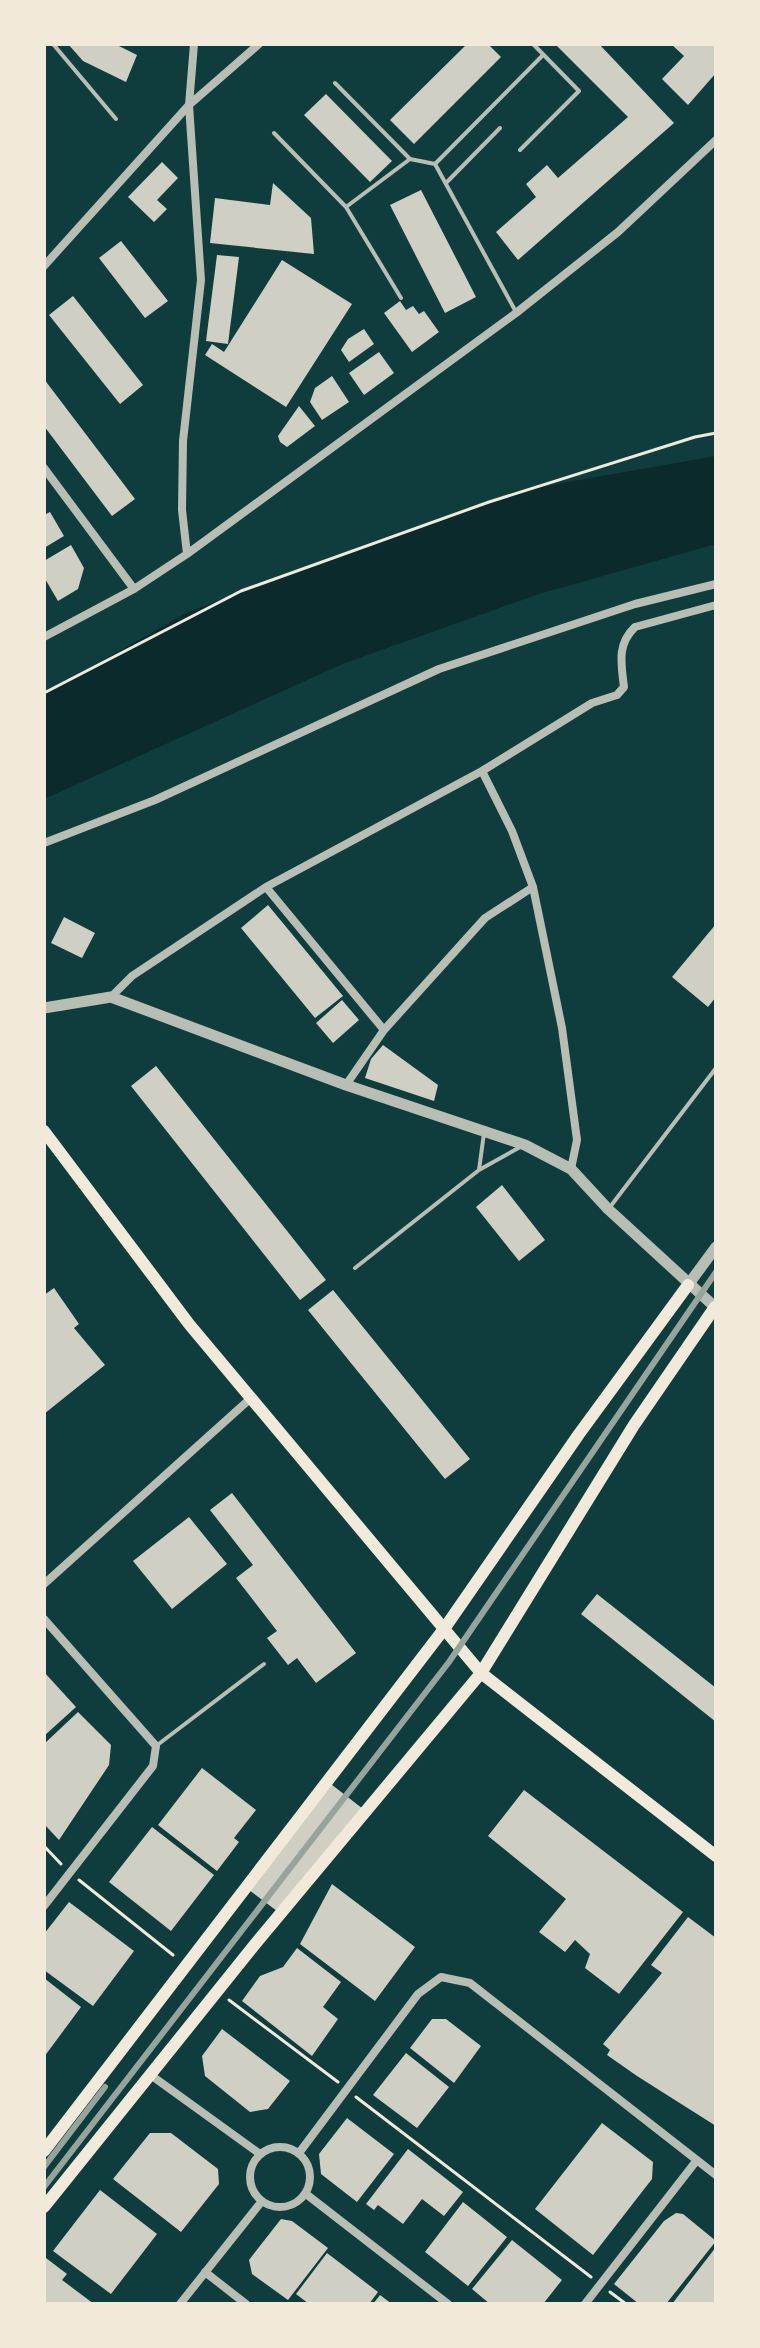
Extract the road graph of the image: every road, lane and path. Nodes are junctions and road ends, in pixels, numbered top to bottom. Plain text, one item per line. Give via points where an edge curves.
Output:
1 (53, 44) edge
2 (194, 44) edge
3 (259, 44) edge
4 (533, 44) edge
5 (543, 55) junction
6 (335, 83) dead end
7 (189, 105) junction
8 (116, 119) dead end
9 (500, 128) dead end
10 (274, 133) dead end
11 (716, 140) edge
12 (520, 150) dead end
13 (410, 159) junction
14 (435, 164) junction
15 (446, 183) junction
16 (346, 207) junction
17 (44, 266) edge
18 (401, 298) dead end
19 (516, 313) junction
20 (716, 433) edge
21 (44, 468) edge
22 (187, 554) junction
23 (716, 584) edge
24 (134, 589) junction
25 (716, 605) edge
26 (44, 637) edge
27 (44, 693) edge
28 (482, 771) junction
29 (44, 843) edge
30 (266, 887) junction
31 (533, 887) junction
32 (111, 997) junction
33 (44, 1008) edge
34 (384, 1030) junction
35 (716, 1068) edge
36 (346, 1085) junction
37 (44, 1131) edge
38 (484, 1131) junction
39 (525, 1145) junction
40 (571, 1169) junction
41 (479, 1170) junction
42 (608, 1209) junction
43 (716, 1247) edge
44 (355, 1268) dead end
45 (688, 1285) junction
46 (716, 1307) edge
47 (251, 1398) junction
48 (44, 1584) edge
49 (44, 1619) edge
50 (444, 1629) junction
51 (264, 1664) dead end
52 (481, 1673) junction
53 (156, 1746) junction
54 (716, 1856) edge
55 (44, 1906) edge
56 (152, 2076) junction
57 (345, 2088) junction
58 (44, 2151) edge
59 (299, 2153) junction
60 (260, 2154) junction
61 (697, 2160) junction
62 (716, 2175) edge
63 (306, 2194) junction
64 (262, 2201) junction
65 (44, 2207) edge
66 (205, 2272) junction
67 (600, 2284) junction
68 (180, 2304) edge
69 (246, 2304) edge
70 (448, 2304) edge
71 (585, 2304) edge
72 (626, 2304) edge

1 - 8 lane
2 - 7 street
3 - 7 street
4 - 5 lane
5 - 12 lane via 579,91
5 - 14 lane
6 - 13 lane
7 - 17 street
7 - 22 street via 201,280 183,441
9 - 15 lane
10 - 16 lane
11 - 19 street via 618,232
13 - 14 lane
13 - 16 lane
14 - 15 lane
15 - 19 lane
16 - 18 lane
19 - 22 street
20 - 27 path via 489,502 241,591
21 - 24 street
22 - 24 street
23 - 29 street via 635,604 439,669 155,800
24 - 26 street
25 - 28 street via 635,627 621,646 624,687 617,695 592,703
28 - 30 street
28 - 31 street
30 - 32 street via 132,976
30 - 34 street
31 - 34 street via 485,918
31 - 40 street via 562,1028 577,1140
32 - 33 street
32 - 36 street
34 - 36 street
35 - 42 lane
36 - 38 street
37 - 47 main road
38 - 39 street
38 - 41 lane
39 - 40 street
39 - 41 lane
40 - 42 street
41 - 44 lane
42 - 45 street
43 - 45 street
45 - 46 street
45 - 50 main road
46 - 52 main road via 634,1425
47 - 48 street
47 - 50 main road
49 - 53 street
50 - 52 main road
50 - 58 main road
51 - 53 lane
52 - 54 main road
52 - 56 main road
53 - 55 street via 153,1766
56 - 60 street
56 - 65 main road
57 - 59 street
57 - 61 street via 418,1994 441,1977 470,1983
57 - 67 path
59 - 60 street via 283,2146
59 - 63 street via 311,2172
60 - 64 street via 250,2178
61 - 62 street
61 - 67 street
63 - 64 street via 290,2206
63 - 70 street
64 - 66 street
66 - 68 street
66 - 69 street
67 - 71 street
67 - 72 path

